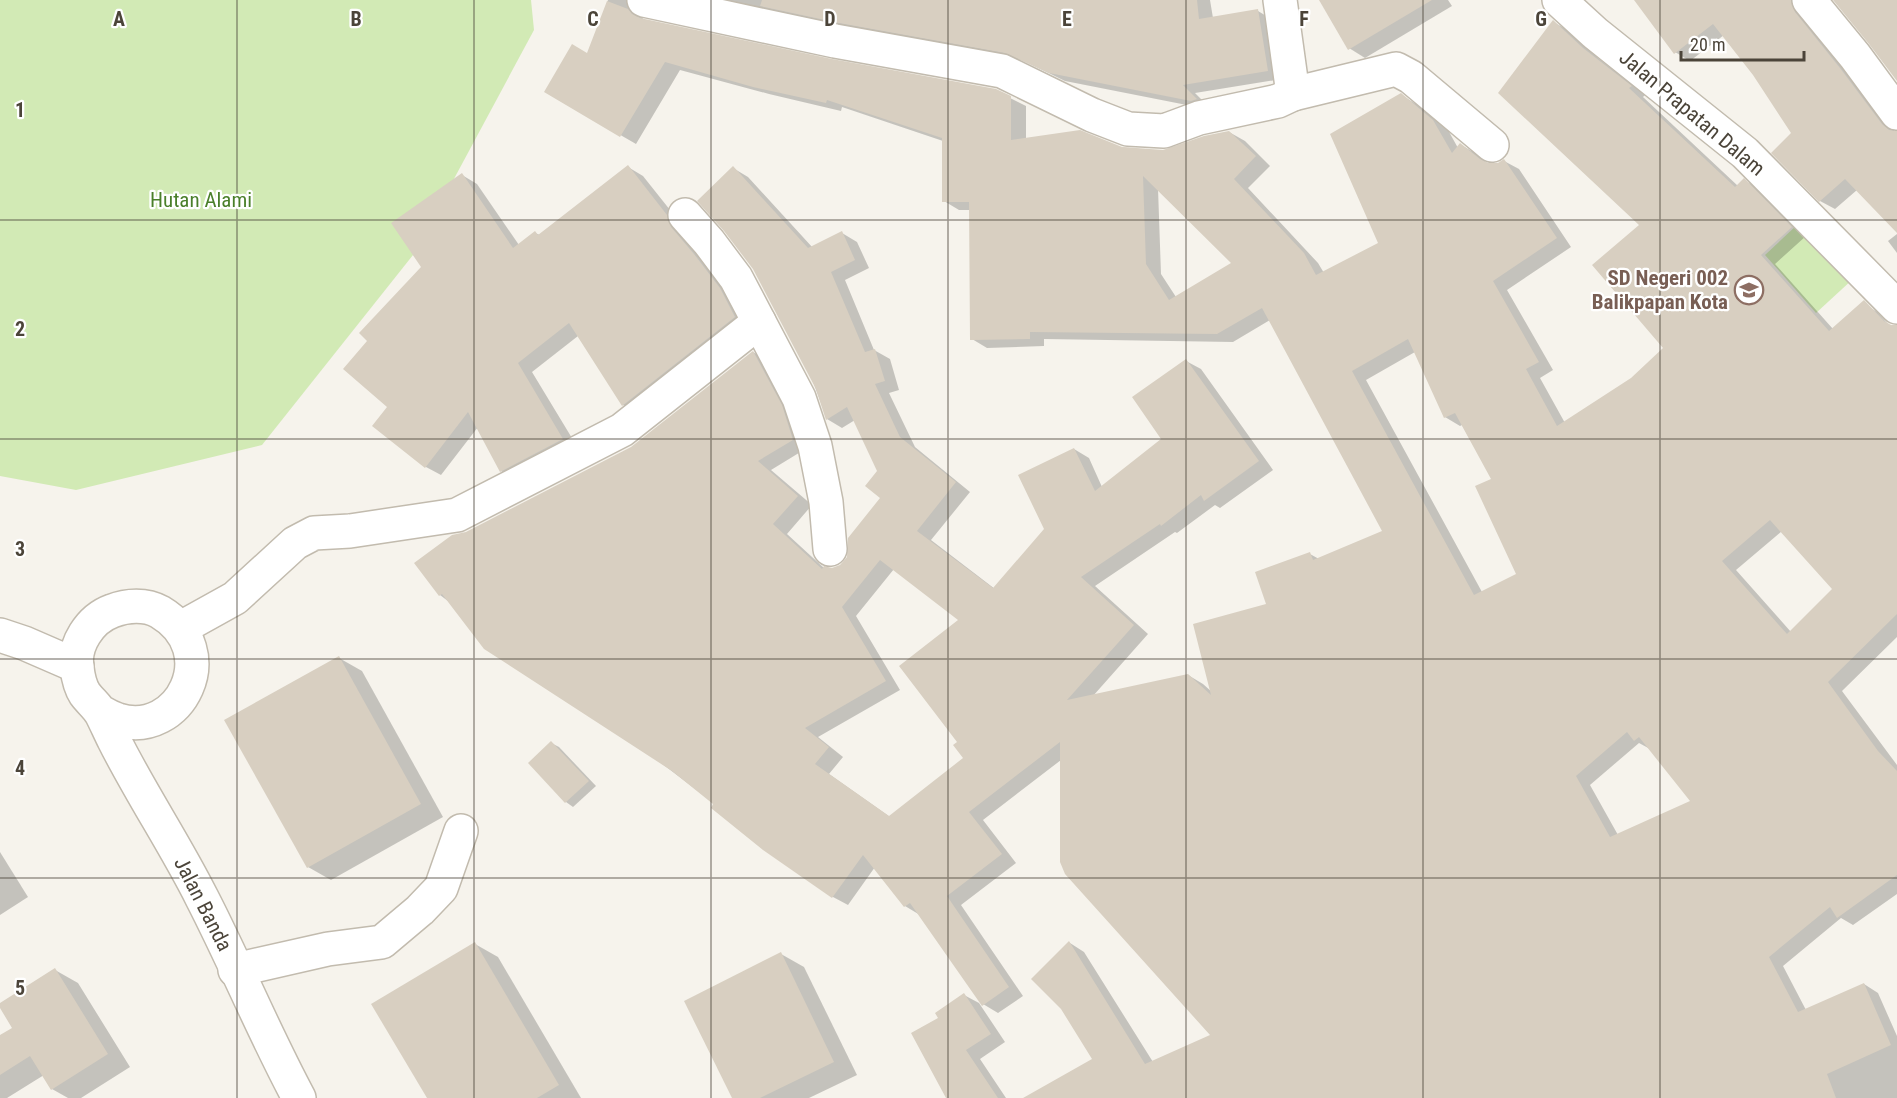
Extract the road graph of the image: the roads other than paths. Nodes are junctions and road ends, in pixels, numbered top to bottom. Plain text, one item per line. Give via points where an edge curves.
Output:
1 (644, 0) edge
2 (1280, 0) edge
3 (1558, 0) edge
4 (1809, 0) edge
5 (1293, 94) junction
6 (1897, 113) edge
7 (1492, 145) dead end
8 (685, 215) dead end
9 (1897, 307) edge
10 (759, 322) junction
11 (830, 549) dead end
12 (181, 628) junction
13 (0, 635) edge
14 (76, 666) junction
15 (101, 712) junction
16 (460, 831) dead end
17 (235, 969) junction
18 (299, 1098) edge

1 - 5 street via 835,41 1002,71 1128,129 1164,131 1199,117 1278,101
2 - 5 street
3 - 9 street, Jalan Prapatan Dalam via 1745,153
4 - 6 street
5 - 7 street via 1396,69 1411,77
8 - 10 street via 736,278
10 - 11 street via 799,398 815,446
10 - 12 street via 622,430 457,515 315,533 295,543 235,598
12 - 14 street via 159,611 142,606 110,611 85,634
12 - 15 street via 192,653 192,673 186,692 173,707 157,718 138,722 119,721
13 - 14 street
14 - 15 street via 83,692
15 - 17 street, Jalan Banda via 202,898
16 - 17 street via 441,888 382,942
17 - 18 street, Jalan Banda

